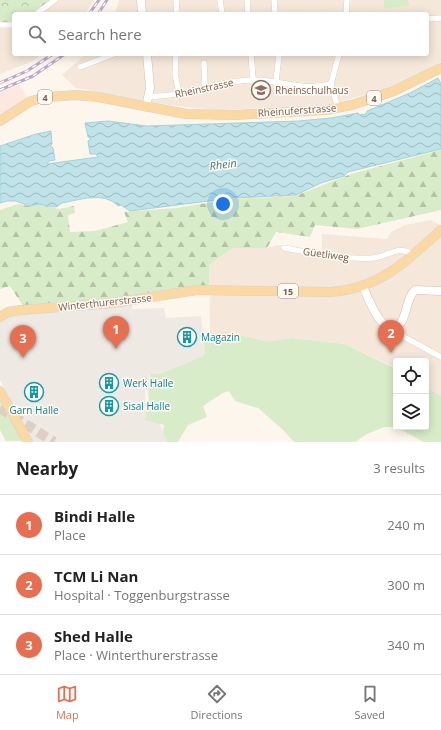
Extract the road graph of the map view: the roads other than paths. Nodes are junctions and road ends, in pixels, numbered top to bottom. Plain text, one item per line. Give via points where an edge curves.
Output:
1 (55, 0) edge
2 (141, 0) edge
3 (176, 0) edge
4 (220, 0) edge
5 (246, 0) edge
6 (274, 0) edge
7 (39, 12) edge
8 (142, 12) edge
9 (176, 12) edge
10 (222, 12) edge
11 (248, 12) edge
12 (275, 12) edge
13 (441, 18) edge
14 (429, 19) edge
15 (0, 25) edge
16 (12, 25) edge
17 (109, 56) edge
18 (147, 56) edge
19 (176, 56) edge
20 (250, 56) edge
21 (279, 56) edge
22 (338, 56) edge
23 (204, 63) dead end
24 (80, 67) dead end
25 (441, 68) edge
26 (253, 80) junction
27 (276, 82) junction
28 (331, 84) junction
29 (205, 87) junction
30 (179, 93) junction
31 (149, 96) junction
32 (146, 107) junction
33 (338, 108) junction
34 (0, 122) edge
35 (441, 230) edge
36 (284, 248) dead end
37 (413, 256) junction
38 (363, 286) junction
39 (441, 291) edge
40 (0, 316) edge
41 (396, 327) junction
42 (441, 357) edge
43 (0, 391) edge
44 (27, 442) edge

1 - 7 street
2 - 8 street
3 - 9 street
4 - 10 street
5 - 11 street
6 - 12 street
13 - 14 street
15 - 16 street
17 - 24 street
18 - 31 street
19 - 30 street via 175,74
20 - 26 street
21 - 27 street
22 - 28 street
23 - 29 street
25 - 33 main road, Rheinuferstrasse / 4 via 394,91
26 - 27 street, Rheinstrasse
26 - 29 street, Rheinstrasse
27 - 28 street, Rheinstrasse via 309,87
28 - 33 street
29 - 30 street, Rheinstrasse
30 - 31 street, Rheinstrasse
31 - 32 street
32 - 33 main road, Rheinuferstrasse / 4 via 182,114 207,115
32 - 34 main road, 4 via 88,96 47,97 30,101
35 - 37 main road, 15
36 - 37 street, Güetliweg via 342,258 374,258 401,250 408,251
37 - 38 main road, 15 via 396,270
38 - 40 main road, Winterthurerstrasse / 15 via 330,292 184,292 113,303 21,310
38 - 41 street via 376,315 389,327
39 - 41 street via 414,291 401,322
41 - 42 street via 404,337
43 - 44 main road

